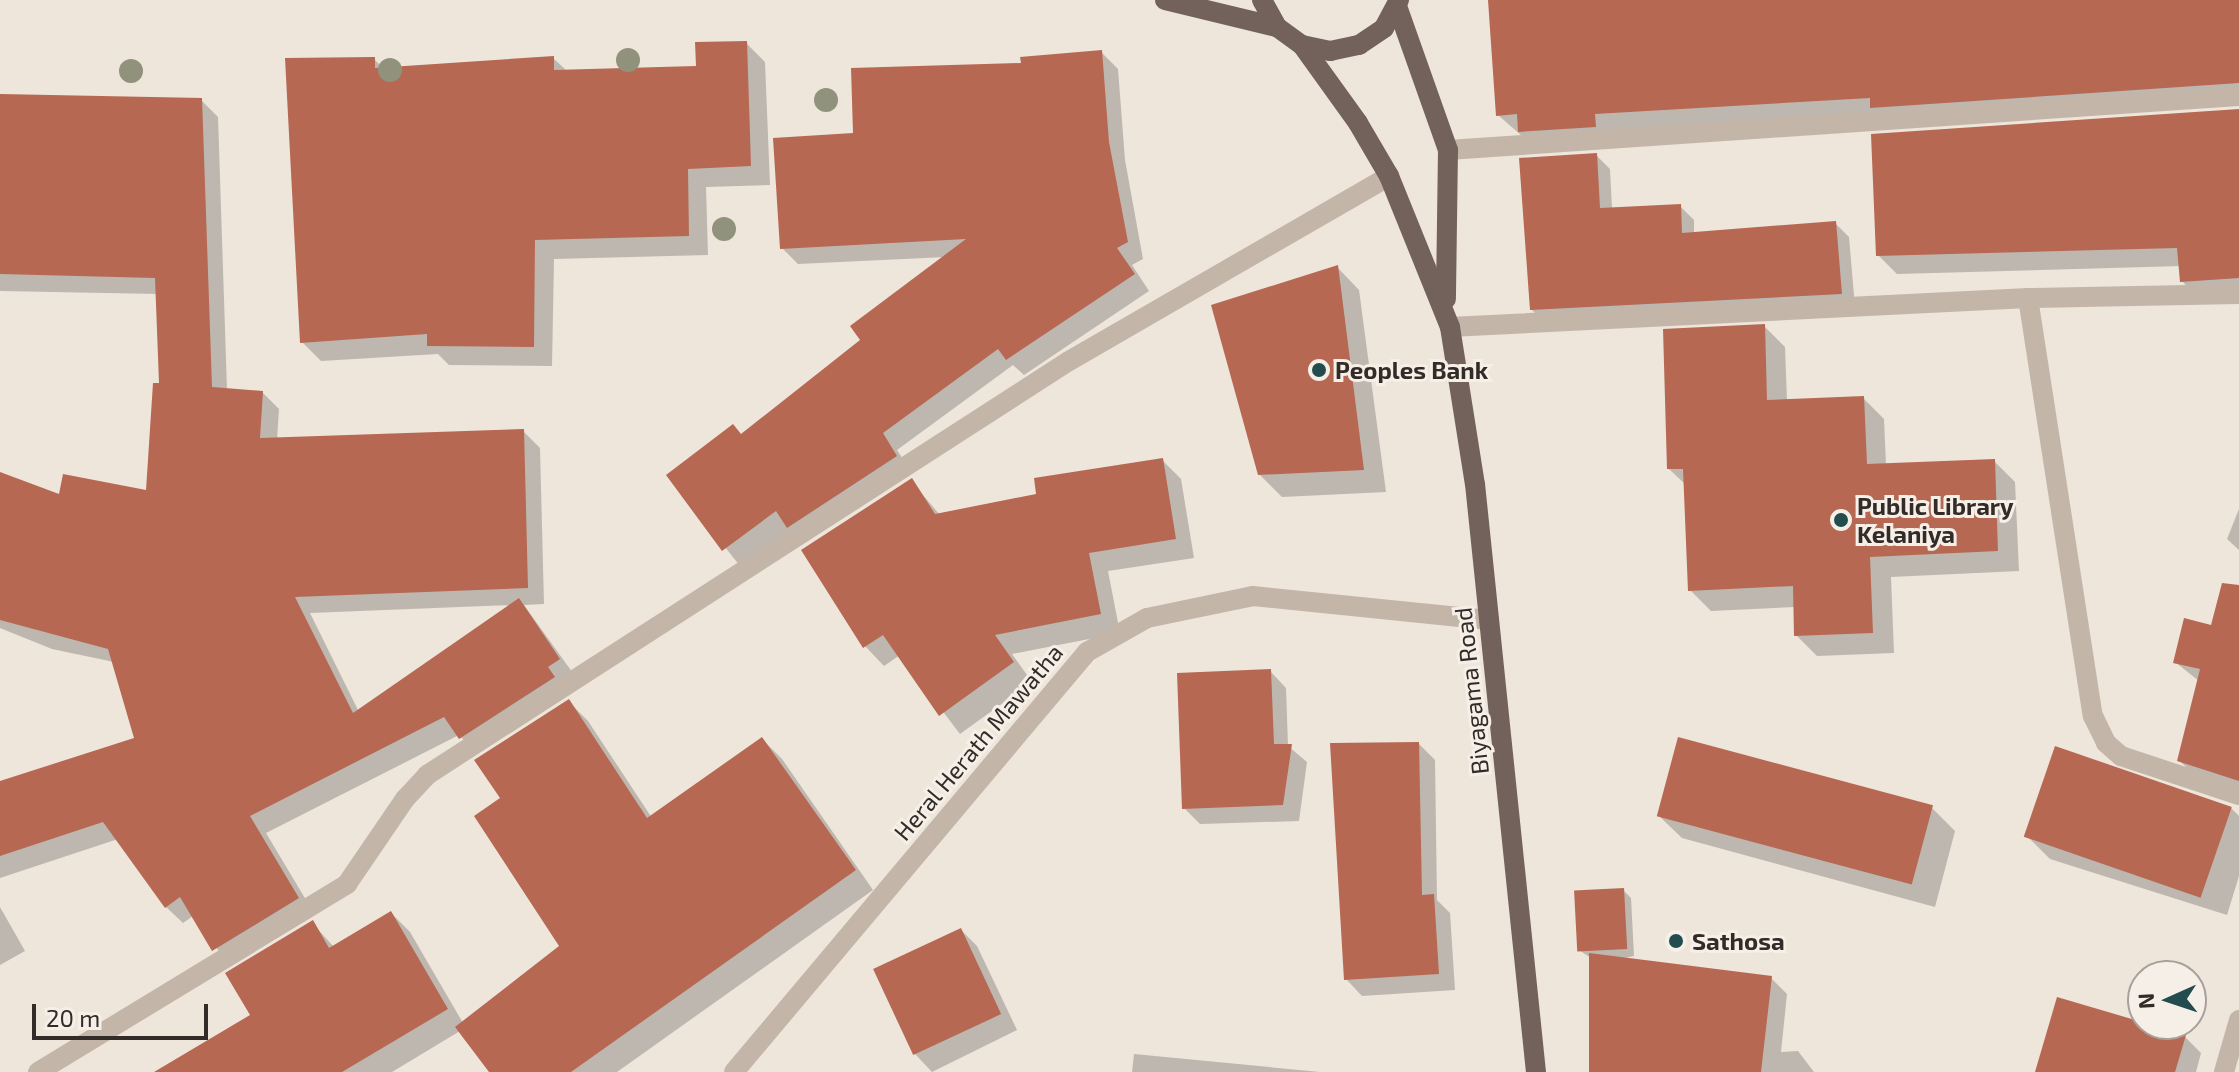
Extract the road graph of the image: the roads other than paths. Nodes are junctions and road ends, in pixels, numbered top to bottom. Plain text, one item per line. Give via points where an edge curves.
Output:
1 (1165, 0) edge
2 (1262, 0) edge
3 (1398, 3) edge
4 (1277, 27) junction
5 (1302, 45) junction
6 (2239, 96) edge
7 (1448, 150) junction
8 (1389, 176) junction
9 (2239, 294) edge
10 (2028, 298) junction
11 (1445, 307) junction
12 (1450, 327) junction
13 (1489, 620) junction
14 (2239, 795) edge
15 (2239, 1020) edge
16 (38, 1072) edge
17 (734, 1072) edge
18 (1536, 1072) edge
19 (2224, 1072) edge

1 - 4 main road
2 - 4 main road
3 - 5 main road via 1384,28 1359,45 1330,51
3 - 7 main road, Biyagama Road
4 - 5 main road
5 - 8 main road, Biyagama Road
6 - 7 street
7 - 11 main road, Biyagama Road
8 - 11 main road, Biyagama Road
8 - 16 street via 1069,361 427,775 347,884
9 - 10 street
10 - 12 street
10 - 14 street via 2093,716 2106,743 2121,756
11 - 12 main road, Biyagama Road
12 - 13 main road, Biyagama Road
13 - 17 street, Heral Herath Mawatha via 1253,596 1147,618 1087,652
13 - 18 main road, Biyagama Road
15 - 19 street

